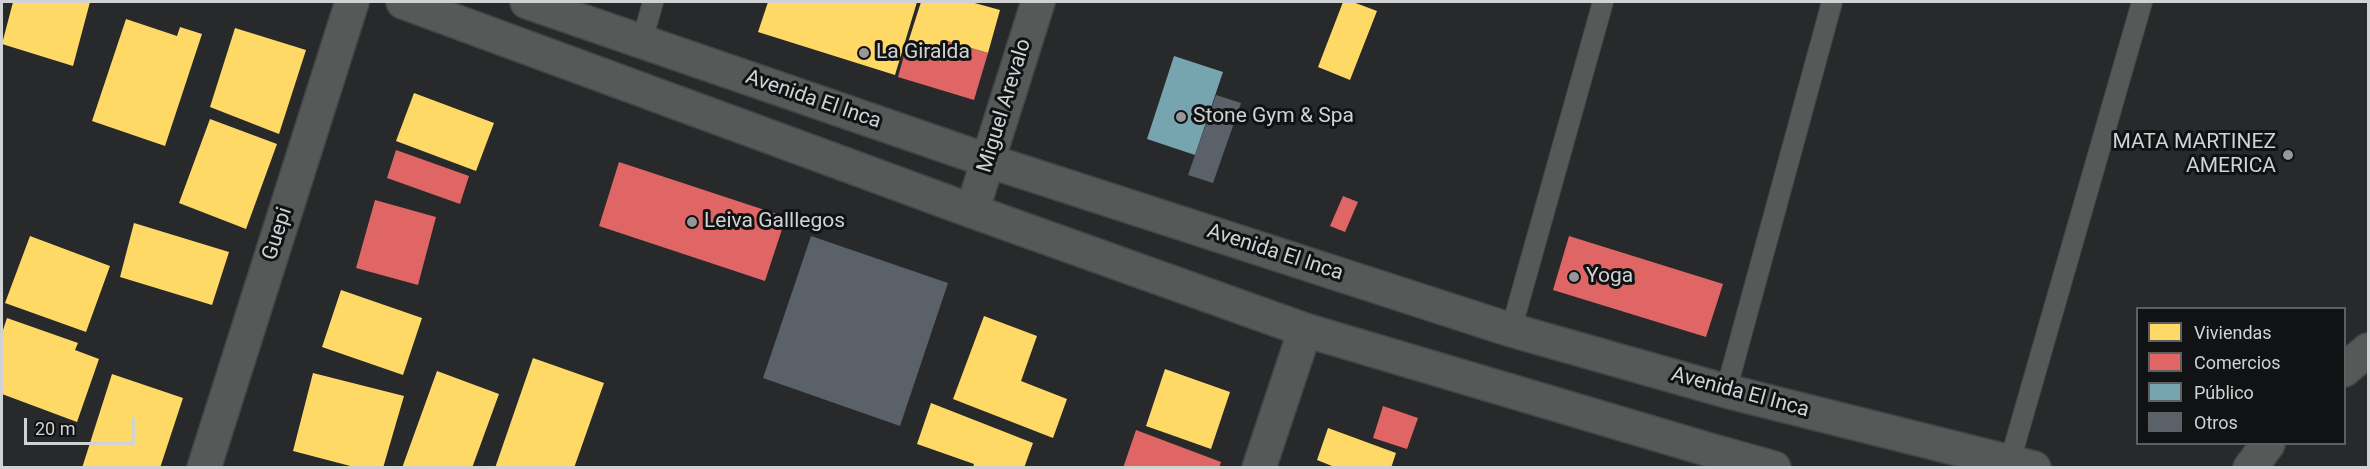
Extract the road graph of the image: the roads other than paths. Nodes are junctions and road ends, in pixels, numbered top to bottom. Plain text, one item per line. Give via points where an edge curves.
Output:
1 (352, 2) edge
2 (403, 2) edge
3 (527, 2) edge
4 (653, 2) edge
5 (1038, 2) edge
6 (1603, 2) edge
7 (1832, 2) edge
8 (2142, 2) edge
9 (642, 42) junction
10 (989, 161) junction
11 (972, 211) junction
12 (1305, 330) junction
13 (1511, 330) junction
14 (2368, 350) edge
15 (2346, 368) edge
16 (1726, 391) junction
17 (2267, 445) edge
18 (2022, 464) edge
19 (204, 468) edge
20 (1259, 468) edge
21 (1774, 468) edge
22 (2250, 468) edge

1 - 19 main road, Guepi
2 - 11 main road
3 - 9 main road, Avenida El Inca
4 - 9 lane
5 - 10 main road, Miguel Arevalo
6 - 13 lane
7 - 16 lane
8 - 18 lane
9 - 10 main road, Avenida El Inca
10 - 11 main road, Miguel Arevalo
10 - 13 main road, Avenida El Inca
11 - 12 main road
12 - 20 main road
12 - 21 main road
13 - 16 main road, Avenida El Inca
14 - 15 main road
16 - 18 main road, Avenida El Inca
17 - 22 main road

